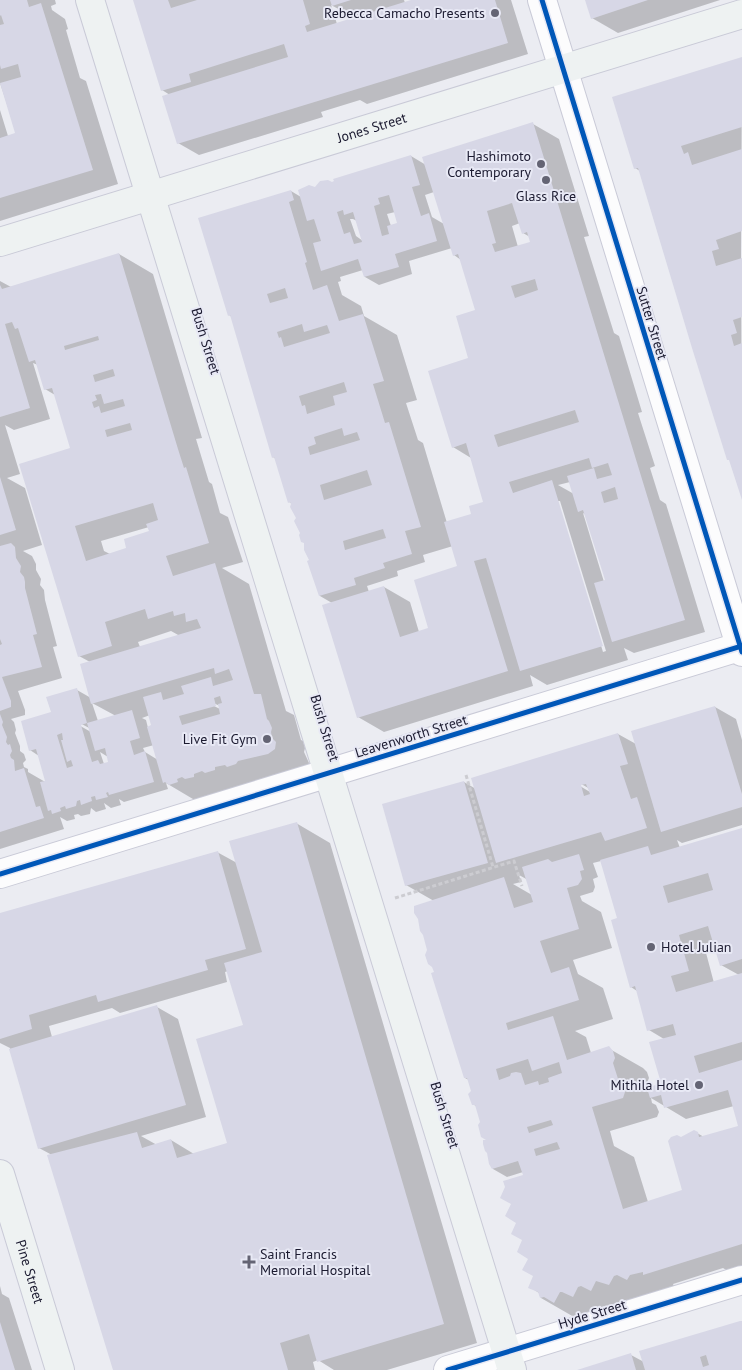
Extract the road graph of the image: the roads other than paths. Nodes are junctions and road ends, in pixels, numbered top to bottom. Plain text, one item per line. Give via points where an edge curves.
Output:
1 (90, 0) edge
2 (542, 0) edge
3 (742, 14) edge
4 (563, 69) junction
5 (150, 196) junction
6 (0, 242) edge
7 (741, 648) edge
8 (328, 773) junction
9 (0, 874) edge
10 (0, 1174) edge
11 (742, 1280) edge
12 (509, 1361) edge
13 (60, 1370) edge
14 (448, 1370) edge

1 - 5 main road, Bush Street
2 - 4 street, Sutter Street
3 - 4 main road, Jones Street
4 - 5 main road, Jones Street
4 - 7 street, Sutter Street
5 - 6 main road, Jones Street
5 - 8 main road, Bush Street
7 - 8 street, Leavenworth Street
8 - 9 street, Leavenworth Street
8 - 12 main road, Bush Street
10 - 13 main road, Pine Street
11 - 12 street, Hyde Street
12 - 14 street, Hyde Street

